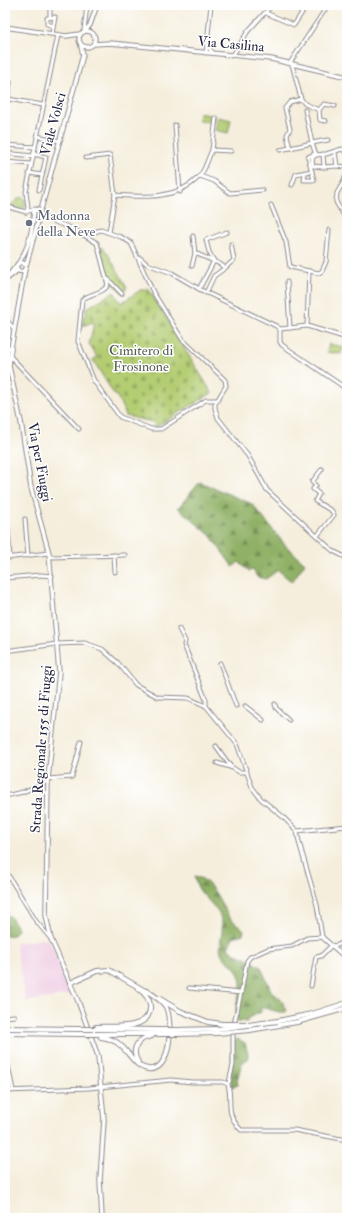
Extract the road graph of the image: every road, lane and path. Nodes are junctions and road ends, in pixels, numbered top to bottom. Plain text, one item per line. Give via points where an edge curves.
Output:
1 (50, 5) edge
2 (87, 5) edge
3 (97, 5) edge
4 (206, 5) edge
5 (211, 5) edge
6 (272, 5) edge
7 (328, 5) edge
8 (304, 6) edge
9 (266, 13) junction
10 (50, 17) junction
11 (92, 21) junction
12 (53, 26) junction
13 (5, 27) edge
14 (85, 31) junction
15 (52, 34) junction
16 (80, 34) junction
17 (58, 35) junction
18 (94, 35) junction
19 (66, 36) junction
20 (110, 43) junction
21 (80, 44) junction
22 (206, 44) junction
23 (92, 45) junction
24 (197, 52) junction
25 (206, 53) junction
26 (213, 53) junction
27 (83, 55) junction
28 (234, 55) junction
29 (291, 63) junction
30 (347, 77) edge
31 (5, 82) edge
32 (301, 99) junction
33 (43, 105) junction
34 (335, 106) dead end
35 (305, 110) dead end
36 (319, 110) junction
37 (216, 118) dead end
38 (326, 121) dead end
39 (175, 125) dead end
40 (37, 136) junction
41 (60, 140) junction
42 (328, 140) dead end
43 (312, 143) junction
44 (5, 145) edge
45 (35, 147) junction
46 (290, 148) junction
47 (212, 150) junction
48 (280, 150) dead end
49 (231, 151) dead end
50 (335, 152) junction
51 (5, 153) edge
52 (347, 153) edge
53 (316, 154) junction
54 (323, 154) junction
55 (33, 156) junction
56 (86, 158) dead end
57 (5, 162) edge
58 (31, 164) junction
59 (337, 166) junction
60 (324, 167) junction
61 (347, 167) edge
62 (312, 171) junction
63 (29, 173) junction
64 (305, 173) junction
65 (347, 173) edge
66 (42, 175) junction
67 (200, 176) junction
68 (343, 183) junction
69 (292, 185) dead end
70 (347, 186) edge
71 (40, 190) dead end
72 (263, 190) dead end
73 (180, 192) junction
74 (115, 195) junction
75 (43, 199) junction
76 (270, 205) dead end
77 (5, 206) edge
78 (27, 210) junction
79 (34, 210) junction
80 (40, 213) junction
81 (47, 219) junction
82 (36, 222) junction
83 (347, 222) edge
84 (329, 230) dead end
85 (109, 232) junction
86 (226, 232) dead end
87 (83, 235) junction
88 (193, 236) dead end
89 (231, 244) dead end
90 (195, 253) junction
91 (137, 255) junction
92 (214, 261) junction
93 (18, 264) junction
94 (192, 266) dead end
95 (25, 268) junction
96 (225, 268) junction
97 (19, 271) junction
98 (309, 271) junction
99 (108, 279) junction
100 (5, 281) edge
101 (287, 282) dead end
102 (22, 284) junction
103 (199, 289) junction
104 (206, 293) junction
105 (122, 294) dead end
106 (5, 318) edge
107 (307, 326) junction
108 (290, 328) junction
109 (14, 329) junction
110 (280, 329) junction
111 (347, 338) edge
112 (5, 346) edge
113 (11, 348) junction
114 (10, 356) junction
115 (347, 391) edge
116 (212, 400) junction
117 (218, 400) junction
118 (215, 406) junction
119 (79, 429) dead end
120 (322, 470) dead end
121 (25, 519) dead end
122 (8, 529) dead end
123 (317, 536) junction
124 (49, 555) junction
125 (114, 555) junction
126 (125, 555) dead end
127 (28, 556) junction
128 (5, 558) edge
129 (10, 558) junction
130 (347, 558) edge
131 (115, 572) dead end
132 (52, 576) junction
133 (5, 578) edge
134 (179, 629) dead end
135 (57, 644) junction
136 (5, 651) edge
137 (220, 663) dead end
138 (275, 704) dead end
139 (206, 706) junction
140 (236, 706) dead end
141 (246, 706) dead end
142 (263, 720) dead end
143 (289, 720) dead end
144 (81, 742) dead end
145 (216, 746) dead end
146 (216, 763) dead end
147 (231, 767) junction
148 (246, 772) junction
149 (48, 780) junction
150 (5, 796) edge
151 (347, 826) edge
152 (297, 831) junction
153 (5, 870) edge
154 (322, 937) junction
155 (51, 939) junction
156 (347, 940) edge
157 (330, 946) junction
158 (347, 959) edge
159 (123, 977) junction
160 (70, 983) junction
161 (311, 986) dead end
162 (189, 988) dead end
163 (147, 991) junction
164 (241, 993) junction
165 (347, 1004) edge
166 (347, 1008) edge
167 (331, 1011) junction
168 (14, 1016) dead end
169 (5, 1017) edge
170 (250, 1028) junction
171 (6, 1030) edge
172 (85, 1032) junction
173 (98, 1032) junction
174 (159, 1032) junction
175 (5, 1051) edge
176 (138, 1065) junction
177 (229, 1082) dead end
178 (101, 1087) junction
179 (13, 1090) junction
180 (5, 1091) edge
181 (347, 1140) edge
182 (102, 1218) edge

1 - 10 street
2 - 14 street
3 - 11 main road
4 - 5 street
5 - 22 street
6 - 9 street
7 - 29 street
8 - 9 street via 294,25
9 - 28 street via 248,31
10 - 12 street via 55,18
10 - 12 street via 46,21
11 - 14 main road
11 - 18 main road
12 - 15 street
13 - 15 main road
14 - 16 main road
14 - 18 main road
15 - 17 main road
16 - 19 main road
16 - 21 main road
17 - 19 main road
17 - 33 street
18 - 20 main road, Via Casilina
18 - 23 main road
19 - 21 main road
20 - 23 main road, Via Casilina
20 - 24 main road, Via Casilina
21 - 23 main road via 87,48
21 - 27 main road, Viale Volsci
22 - 24 street
22 - 25 street
22 - 26 street
23 - 27 main road, Viale Volsci
24 - 25 main road, Via Casilina
25 - 26 main road, Via Casilina
26 - 28 main road, Via Casilina
27 - 41 main road, Viale Volsci
28 - 29 main road, Via Casilina via 270,58
29 - 30 main road, Via Casilina
29 - 32 street
31 - 33 street via 10,82 8,98
32 - 36 street via 305,104
32 - 46 street via 290,102 285,108 290,129 286,135
33 - 40 street
34 - 36 street via 324,104
35 - 43 street
36 - 38 street via 320,120
37 - 47 street
39 - 73 street
40 - 41 street
40 - 45 street
41 - 75 main road, Viale Volsci
42 - 43 street
43 - 46 street
43 - 53 street
44 - 45 street
45 - 55 street
46 - 48 street
47 - 49 street
47 - 67 street
50 - 52 street via 342,149
50 - 54 street
50 - 59 street
51 - 55 street
53 - 54 street
53 - 60 street via 312,158 313,166
53 - 62 street via 308,157
54 - 60 street
55 - 58 street
55 - 66 street via 46,157
56 - 74 street via 110,155
57 - 58 street
58 - 63 street
59 - 60 street
59 - 61 street
62 - 64 street
62 - 64 street via 314,180 311,181 304,180
63 - 66 street
63 - 78 street
64 - 69 street via 296,174
65 - 68 street
66 - 71 street
67 - 72 street via 214,180 228,192
67 - 73 street
68 - 70 street
68 - 83 street via 337,193 336,202
73 - 74 street via 140,197
74 - 85 street
75 - 79 main road
75 - 80 main road, Viale Volsci
76 - 98 street via 286,242 290,268
77 - 78 street
78 - 79 street
78 - 82 street
79 - 80 main road via 39,209
79 - 82 main road
80 - 81 street
80 - 82 main road, Viale Volsci
81 - 82 street
81 - 87 street
82 - 93 main road via 28,247
82 - 95 main road
84 - 98 street via 323,269 321,272
85 - 87 street via 98,230
85 - 91 street via 127,240
86 - 92 street via 206,240
87 - 99 street via 99,246
88 - 90 street
89 - 96 street via 234,260
90 - 92 street
90 - 94 street
91 - 103 street via 147,264 172,273
91 - 117 street via 153,292 182,339 225,380 226,386
92 - 96 street
92 - 103 street
93 - 95 main road via 22,262
93 - 97 main road, Via per Fiuggi
93 - 100 main road
95 - 97 main road
95 - 102 main road, Via per Fiuggi
96 - 104 street via 214,276
97 - 100 main road
97 - 102 main road, Via per Fiuggi
98 - 107 street
99 - 105 street
99 - 116 street via 106,289 82,300 77,336 94,382 120,417 156,430 166,427 206,400
101 - 108 street
102 - 109 main road, Via per Fiuggi
103 - 104 street
104 - 110 street
106 - 109 street
107 - 108 street
107 - 111 street
108 - 110 street
109 - 113 main road, Via per Fiuggi
110 - 115 street via 282,345
112 - 113 street
113 - 114 main road, Via per Fiuggi
114 - 119 street
114 - 124 main road, Via per Fiuggi via 10,376 21,422 31,488
116 - 117 street
116 - 118 street
117 - 118 street
118 - 123 street via 218,418 248,456 266,489
120 - 123 street via 312,482 316,486 313,489 319,494 315,501 332,511 334,515
121 - 127 street
122 - 129 street
123 - 130 street via 333,551
124 - 125 street
124 - 127 street
124 - 132 main road, Via per Fiuggi
125 - 126 street
125 - 131 street
127 - 129 street
128 - 129 street
132 - 133 street
132 - 135 main road, Via per Fiuggi
134 - 139 street
135 - 136 street
135 - 139 street via 85,643 102,649 118,662 136,685 158,697 188,698
135 - 149 main road, Strada Regionale 155 di Fiuggi via 59,672
137 - 140 street
138 - 143 street
139 - 148 street via 237,744
141 - 142 street
144 - 149 street via 72,777
145 - 147 street
146 - 147 street
147 - 148 street via 238,772
148 - 152 street via 252,787 261,799
149 - 150 street via 23,792
149 - 155 main road, Strada Regionale 155 di Fiuggi via 46,915
151 - 152 street
152 - 154 street via 317,904
153 - 155 street via 36,921
154 - 157 street
154 - 164 street via 307,938 292,946 268,949 250,957
155 - 160 main road, Strada Regionale 155 di Fiuggi
156 - 157 street
157 - 158 street
157 - 161 street via 315,959
159 - 160 highway via 105,970 96,971
159 - 163 highway
159 - 173 highway via 148,998 148,1016 135,1024
160 - 178 main road, Strada Regionale 155 di Fiuggi via 96,1051
162 - 164 street
163 - 170 highway, bridge via 180,1011 208,1022 247,1024
163 - 176 highway via 166,1008 168,1051 165,1060 159,1066 146,1069
164 - 177 street via 233,1029
165 - 167 highway
166 - 167 highway
167 - 170 highway, bridge
167 - 170 highway via 279,1026
168 - 169 street
170 - 174 highway, bridge
171 - 172 highway, bridge
172 - 173 highway, bridge
172 - 173 highway, bridge
173 - 174 highway
173 - 176 highway via 121,1046
174 - 176 highway via 138,1043 134,1054
175 - 179 street
178 - 179 street
178 - 181 street via 171,1080 223,1082 228,1084 228,1103 232,1118 241,1130 294,1130
178 - 182 main road, Strada Regionale 155 di Fiuggi via 104,1138 100,1190
179 - 180 street

